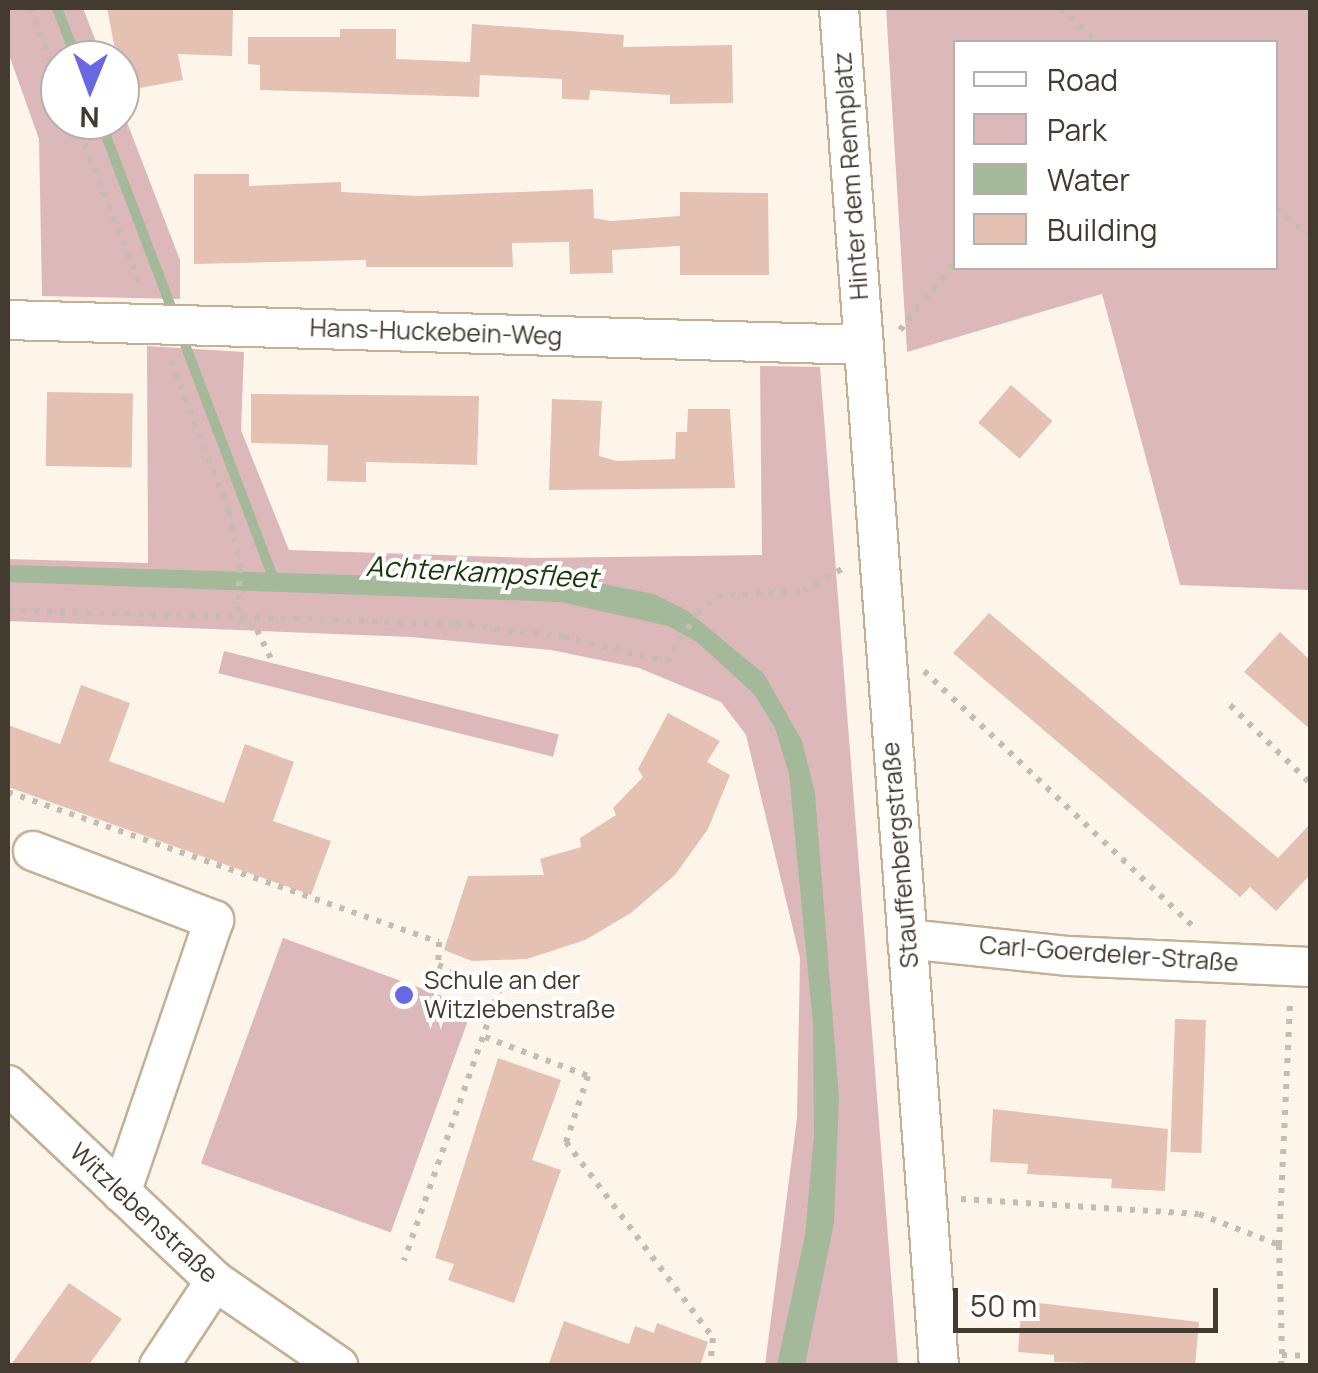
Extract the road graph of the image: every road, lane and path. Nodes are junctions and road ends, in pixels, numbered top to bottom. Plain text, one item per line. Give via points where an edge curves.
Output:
1 (30, 8) edge
2 (839, 8) edge
3 (1060, 8) edge
4 (43, 40) edge
5 (1095, 40) edge
6 (84, 140) edge
7 (1278, 211) edge
8 (1310, 235) edge
9 (953, 264) edge
10 (8, 320) edge
11 (178, 325) junction
12 (864, 345) junction
13 (878, 546) junction
14 (8, 610) edge
15 (238, 618) junction
16 (273, 663) dead end
17 (884, 668) junction
18 (1230, 705) dead end
19 (1310, 783) edge
20 (8, 792) edge
21 (33, 851) dead end
22 (907, 939) junction
23 (1231, 962) junction
24 (1301, 967) edge
25 (485, 1037) junction
26 (8, 1085) edge
27 (121, 1193) junction
28 (926, 1197) junction
29 (1279, 1245) junction
30 (404, 1260) dead end
31 (215, 1281) junction
32 (1282, 1355) junction
33 (1310, 1356) edge
34 (160, 1366) edge
35 (338, 1366) edge
36 (710, 1366) edge
37 (939, 1366) edge
38 (1281, 1366) edge

1 - 4 path
2 - 12 street, Hinter dem Rennplatz
3 - 5 path
6 - 11 path
7 - 8 path
9 - 12 path via 888,344
10 - 11 street, Hans-Huckebein-Weg
11 - 12 street, Hans-Huckebein-Weg
11 - 15 path via 240,568
12 - 13 street, Stauffenbergstraße
13 - 15 path via 803,590 717,596 666,662 564,637 456,624
13 - 17 street, Stauffenbergstraße
14 - 15 path
15 - 16 path via 257,630
17 - 22 street, Stauffenbergstraße
17 - 23 path via 922,670
18 - 19 path
20 - 25 path via 439,942 438,965 500,988
21 - 27 street via 214,920
22 - 23 street, Carl-Goerdeler-Straße via 1070,956
22 - 28 street, Stauffenbergstraße
23 - 24 street, Carl-Goerdeler-Straße
24 - 29 path
25 - 30 path
25 - 36 path via 588,1076 566,1142 713,1338
26 - 27 street, Witzlebenstraße
27 - 31 street, Witzlebenstraße
28 - 29 path via 1199,1214
28 - 37 street, Stauffenbergstraße
29 - 32 path
31 - 34 street
31 - 35 street, Witzlebenstraße
32 - 33 path
32 - 38 path

